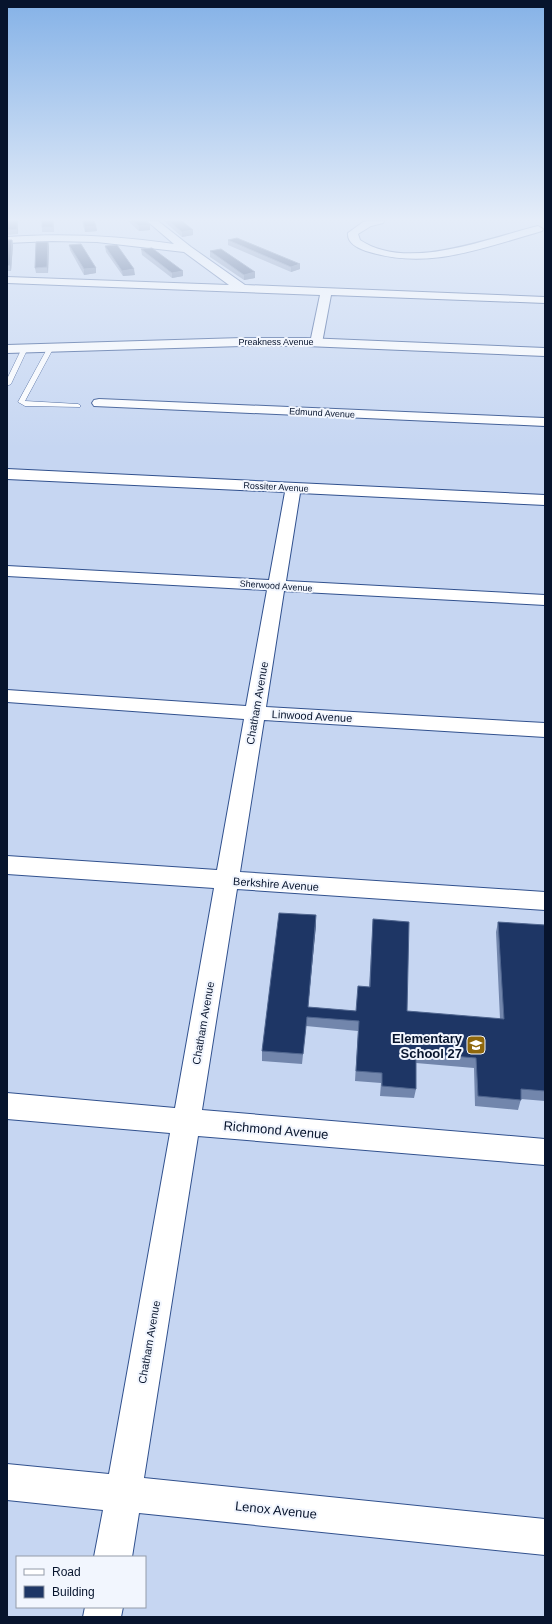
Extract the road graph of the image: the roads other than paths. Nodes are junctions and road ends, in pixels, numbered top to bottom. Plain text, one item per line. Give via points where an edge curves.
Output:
1 (325, 297) edge
2 (467, 297) edge
3 (545, 300) edge
4 (316, 343) junction
5 (51, 347) junction
6 (25, 348) junction
7 (7, 349) edge
8 (545, 352) edge
9 (8, 384) edge
10 (99, 403) dead end
11 (78, 406) dead end
12 (545, 422) edge
13 (7, 474) edge
14 (293, 488) junction
15 (545, 500) edge
16 (7, 571) edge
17 (276, 586) junction
18 (545, 600) edge
19 (7, 696) edge
20 (255, 713) junction
21 (545, 730) edge
22 (7, 865) edge
23 (227, 881) junction
24 (545, 901) edge
25 (7, 1106) edge
26 (186, 1122) junction
27 (545, 1152) edge
28 (7, 1482) edge
29 (123, 1494) junction
30 (545, 1537) edge
31 (113, 1556) edge

1 - 4 street
2 - 3 street
4 - 5 street, Preakness Avenue via 234,342
4 - 8 street, Preakness Avenue
5 - 6 street, Preakness Avenue
5 - 11 lane via 21,402
6 - 7 street, Preakness Avenue
6 - 9 lane
10 - 12 street, Edmund Avenue
13 - 14 street, Rossiter Avenue
14 - 15 street, Rossiter Avenue
14 - 17 street, Chatham Avenue
16 - 17 street, Sherwood Avenue
17 - 18 street, Sherwood Avenue
17 - 20 street, Chatham Avenue
19 - 20 street, Linwood Avenue
20 - 21 street, Linwood Avenue
20 - 23 street, Chatham Avenue
22 - 23 street, Berkshire Avenue
23 - 24 street, Berkshire Avenue
23 - 26 street, Chatham Avenue
25 - 26 street, Richmond Avenue
26 - 27 street, Richmond Avenue
26 - 29 street, Chatham Avenue
28 - 29 street, Lenox Avenue
29 - 30 street, Lenox Avenue
29 - 31 street, Chatham Avenue

